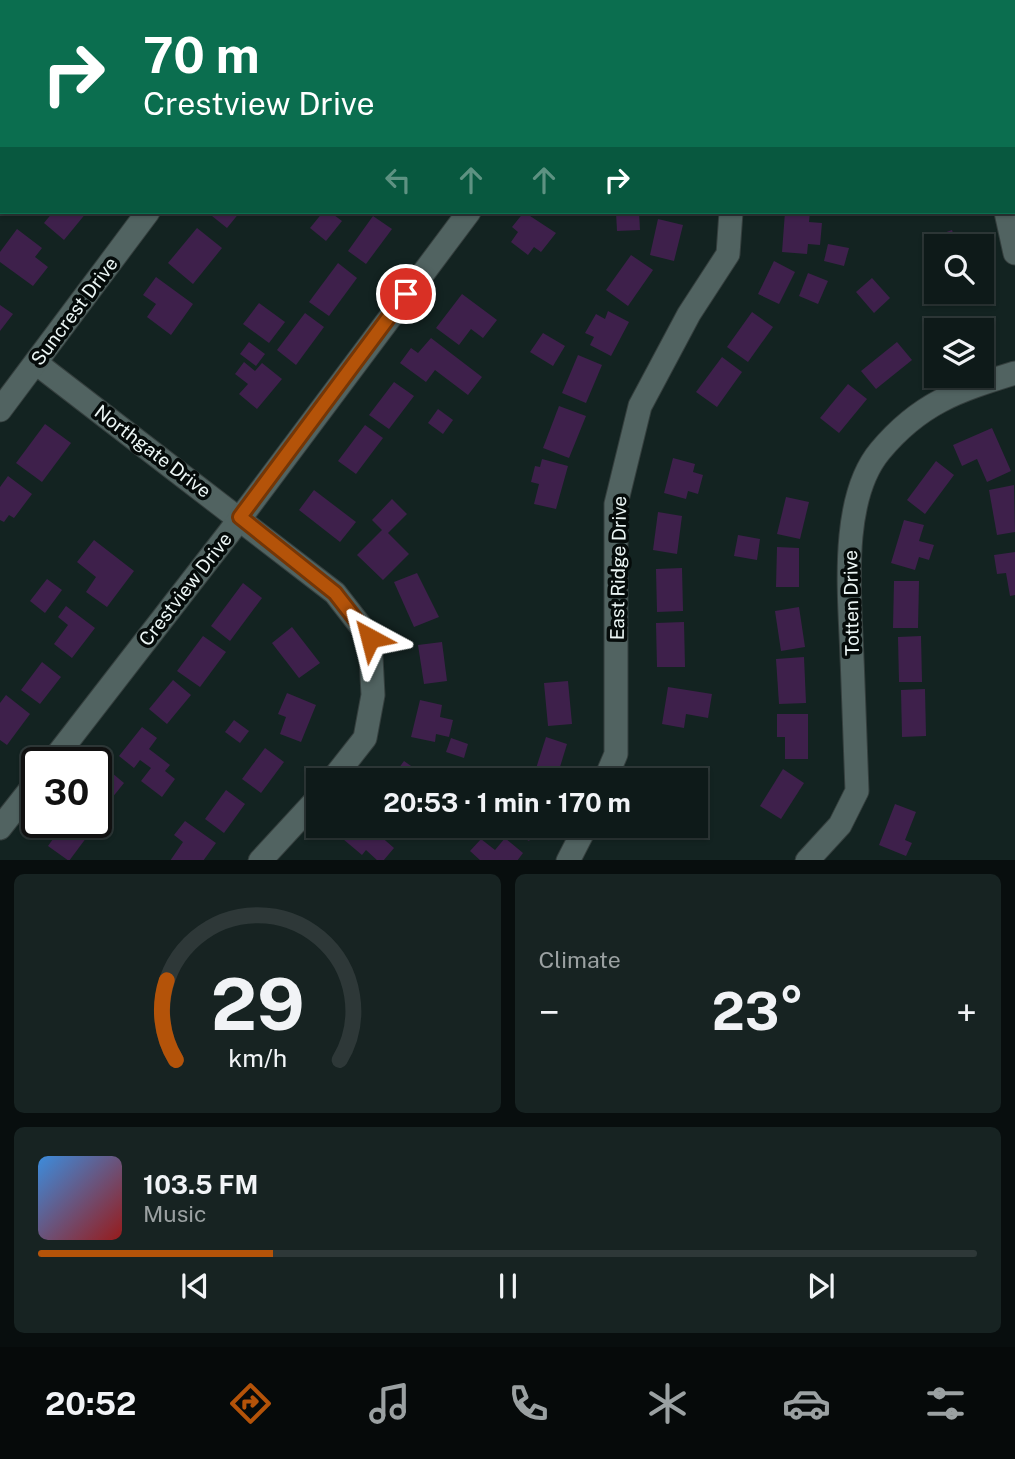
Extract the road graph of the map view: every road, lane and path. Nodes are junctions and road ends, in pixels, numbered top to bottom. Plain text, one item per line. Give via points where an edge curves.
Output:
1 (147, 214) edge
2 (467, 214) edge
3 (731, 214) edge
4 (1006, 214) edge
5 (1015, 253) edge
6 (36, 363) junction
7 (1015, 373) edge
8 (0, 410) edge
9 (240, 517) junction
10 (63, 747) edge
11 (341, 768) edge
12 (610, 768) edge
13 (21, 801) edge
14 (306, 811) edge
15 (0, 828) edge
16 (580, 838) edge
17 (260, 860) edge
18 (568, 860) edge
19 (807, 860) edge

1 - 6 street, Suncrest Drive
2 - 9 street, Crestview Drive
3 - 12 street, East Ridge Drive via 728,254 689,314 640,406 616,504 616,754
4 - 5 street
6 - 8 street, Suncrest Drive
6 - 9 street, Northgate Drive
7 - 19 street, Totten Drive via 951,393 906,423 877,453 858,495 848,551 857,791 840,825
9 - 10 street, Crestview Drive
9 - 11 street, Northgate Drive via 335,593 370,638 373,695 365,738
13 - 15 street
14 - 17 street
16 - 18 street

